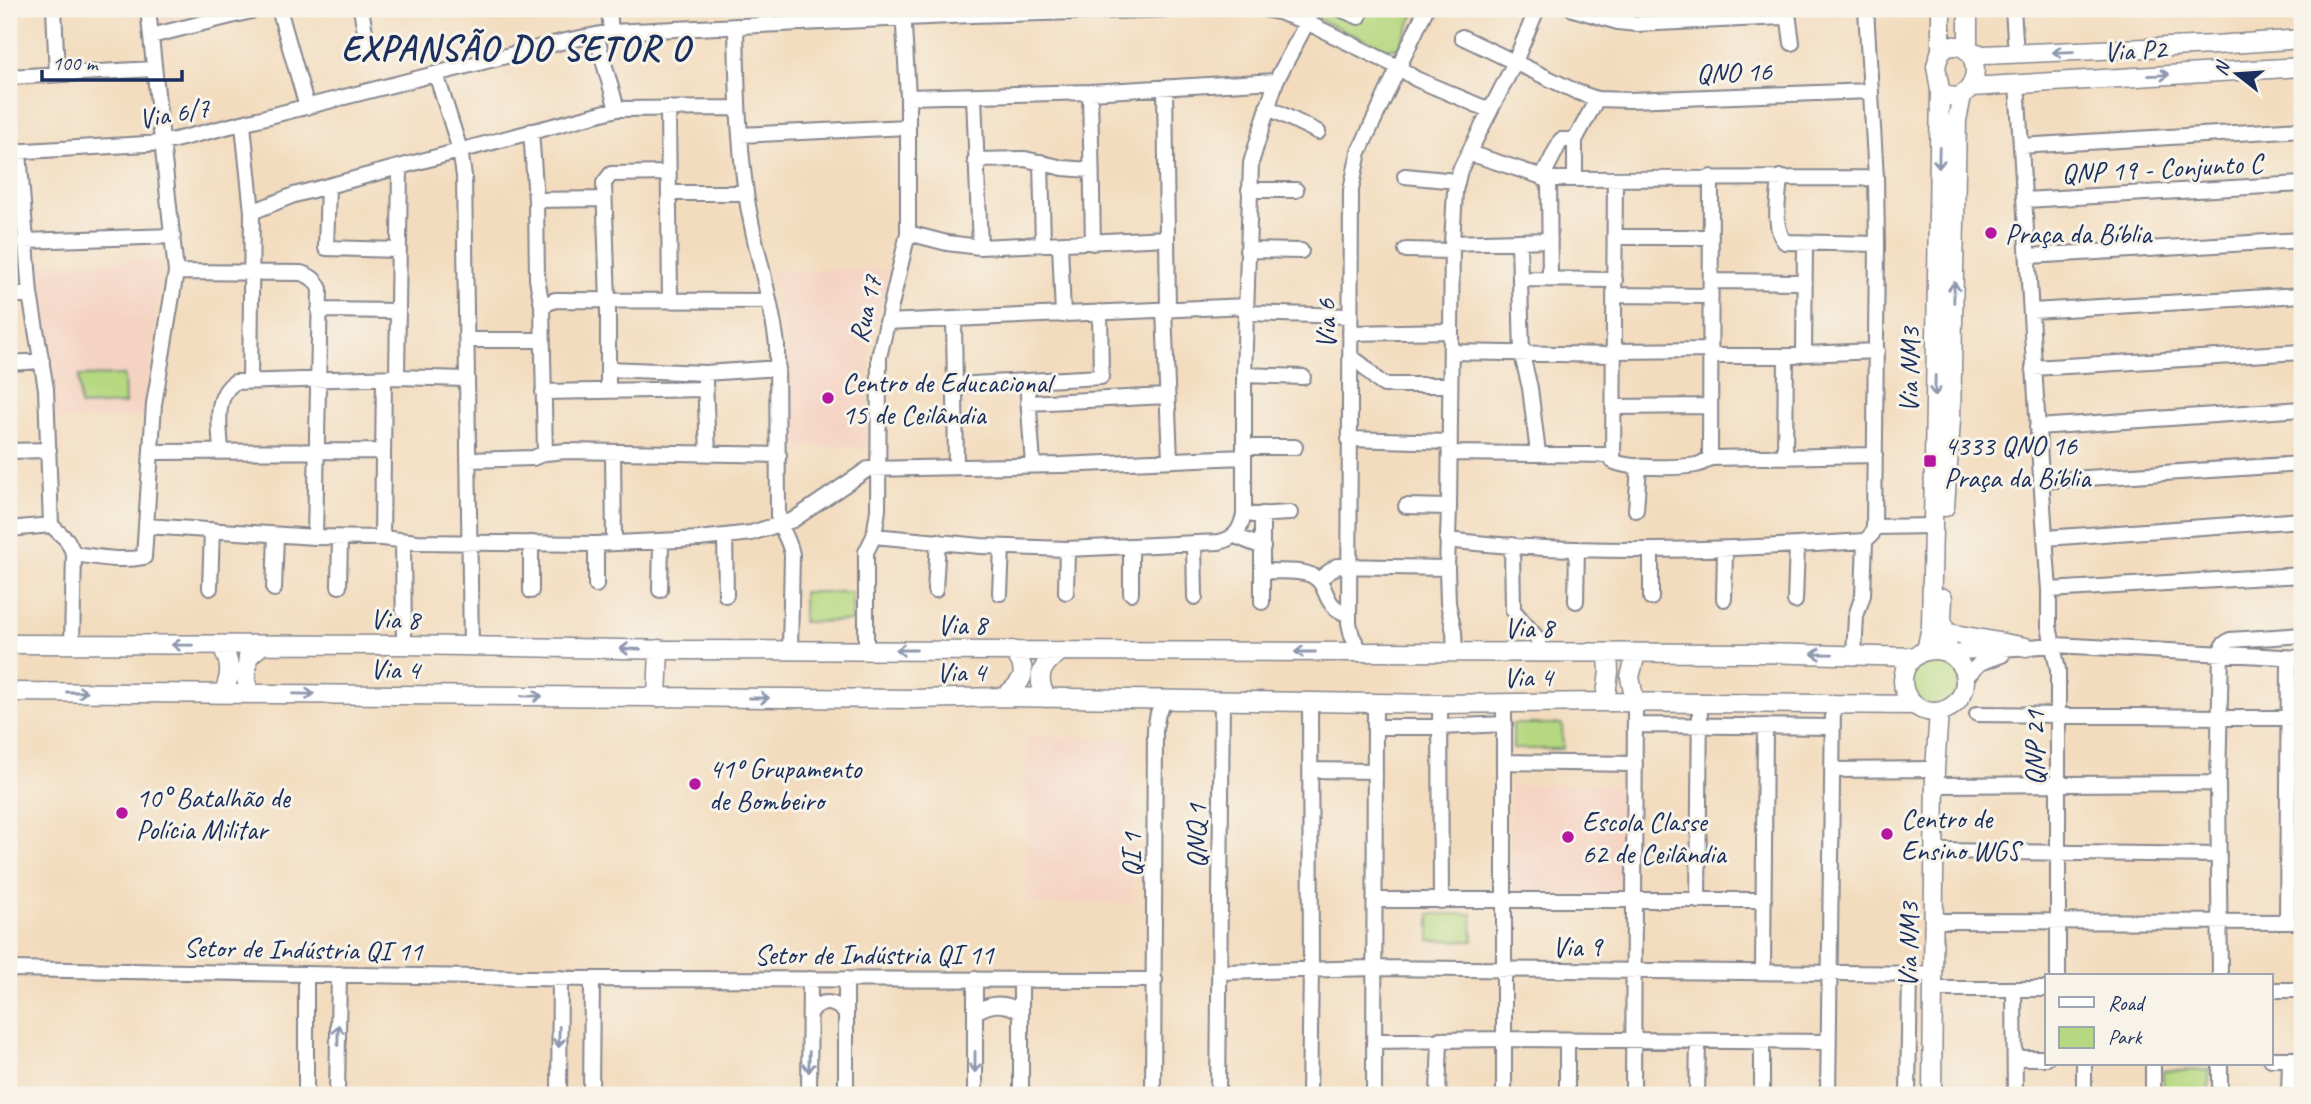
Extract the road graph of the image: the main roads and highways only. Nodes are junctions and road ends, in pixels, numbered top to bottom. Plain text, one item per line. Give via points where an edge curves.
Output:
1 (1941, 9) edge
2 (1968, 9) edge
3 (2302, 39) edge
4 (2223, 45) junction
5 (1941, 50) junction
6 (1968, 50) junction
7 (2302, 67) edge
8 (2225, 72) junction
9 (1940, 90) junction
10 (1966, 92) junction
11 (1944, 632) junction
12 (9, 644) edge
13 (221, 645) junction
14 (262, 645) junction
15 (2026, 647) road end
16 (659, 649) junction
17 (1012, 650) junction
18 (1062, 651) junction
19 (1608, 653) junction
20 (1949, 653) junction
21 (1636, 654) junction
22 (1920, 654) junction
23 (9, 692) edge
24 (223, 693) junction
25 (250, 693) junction
26 (1003, 697) junction
27 (657, 698) junction
28 (1047, 698) junction
29 (1605, 702) junction
30 (1635, 702) junction
31 (1927, 710) junction
32 (1932, 1095) edge

1 - 5 main road
2 - 6 main road
3 - 4 main road, Via P2
4 -> 6 main road, Via P2 via 1983,55
4 - 8 main road
5 - 6 main road via 1954,45
5 - 9 main road via 1936,66
6 - 10 main road via 1975,68
7 - 8 main road, Via P2
10 -> 8 main road, Via P2 via 2017,83
9 - 10 main road via 1954,97
9 -> 22 main road, Via NM3 via 1930,627
11 -> 10 main road, Via NM3 via 1957,120
11 - 15 main road
11 - 20 main road, Via NM3
13 -> 12 main road, Via 8
13 - 14 main road, Via 8
13 - 24 main road via 230,669
16 -> 14 main road, Via 8
14 - 25 main road via 248,657
17 -> 16 main road, Via 8
16 - 27 main road
17 - 18 main road, Via 8
17 - 26 main road via 1023,673 1018,686
19 -> 18 main road, Via 8
18 - 28 main road via 1041,671 1041,689
19 - 21 main road, Via 8
19 - 29 main road
20 - 22 main road via 1934,650
20 - 31 main road via 1960,663 1965,686 1956,704
22 -> 21 main road, Via 8
21 - 30 main road via 1630,677
22 - 31 main road via 1905,671 1904,690
23 -> 24 main road, Via 4
24 - 25 main road, Via 4
25 -> 27 main road, Via 4
27 -> 26 main road, Via 4
26 - 28 main road, Via 4
28 - 29 main road, Via 4 via 1375,704
29 - 30 main road, Via 4
30 - 31 main road, Via 4
31 - 32 main road, Via NM3 via 1936,769

